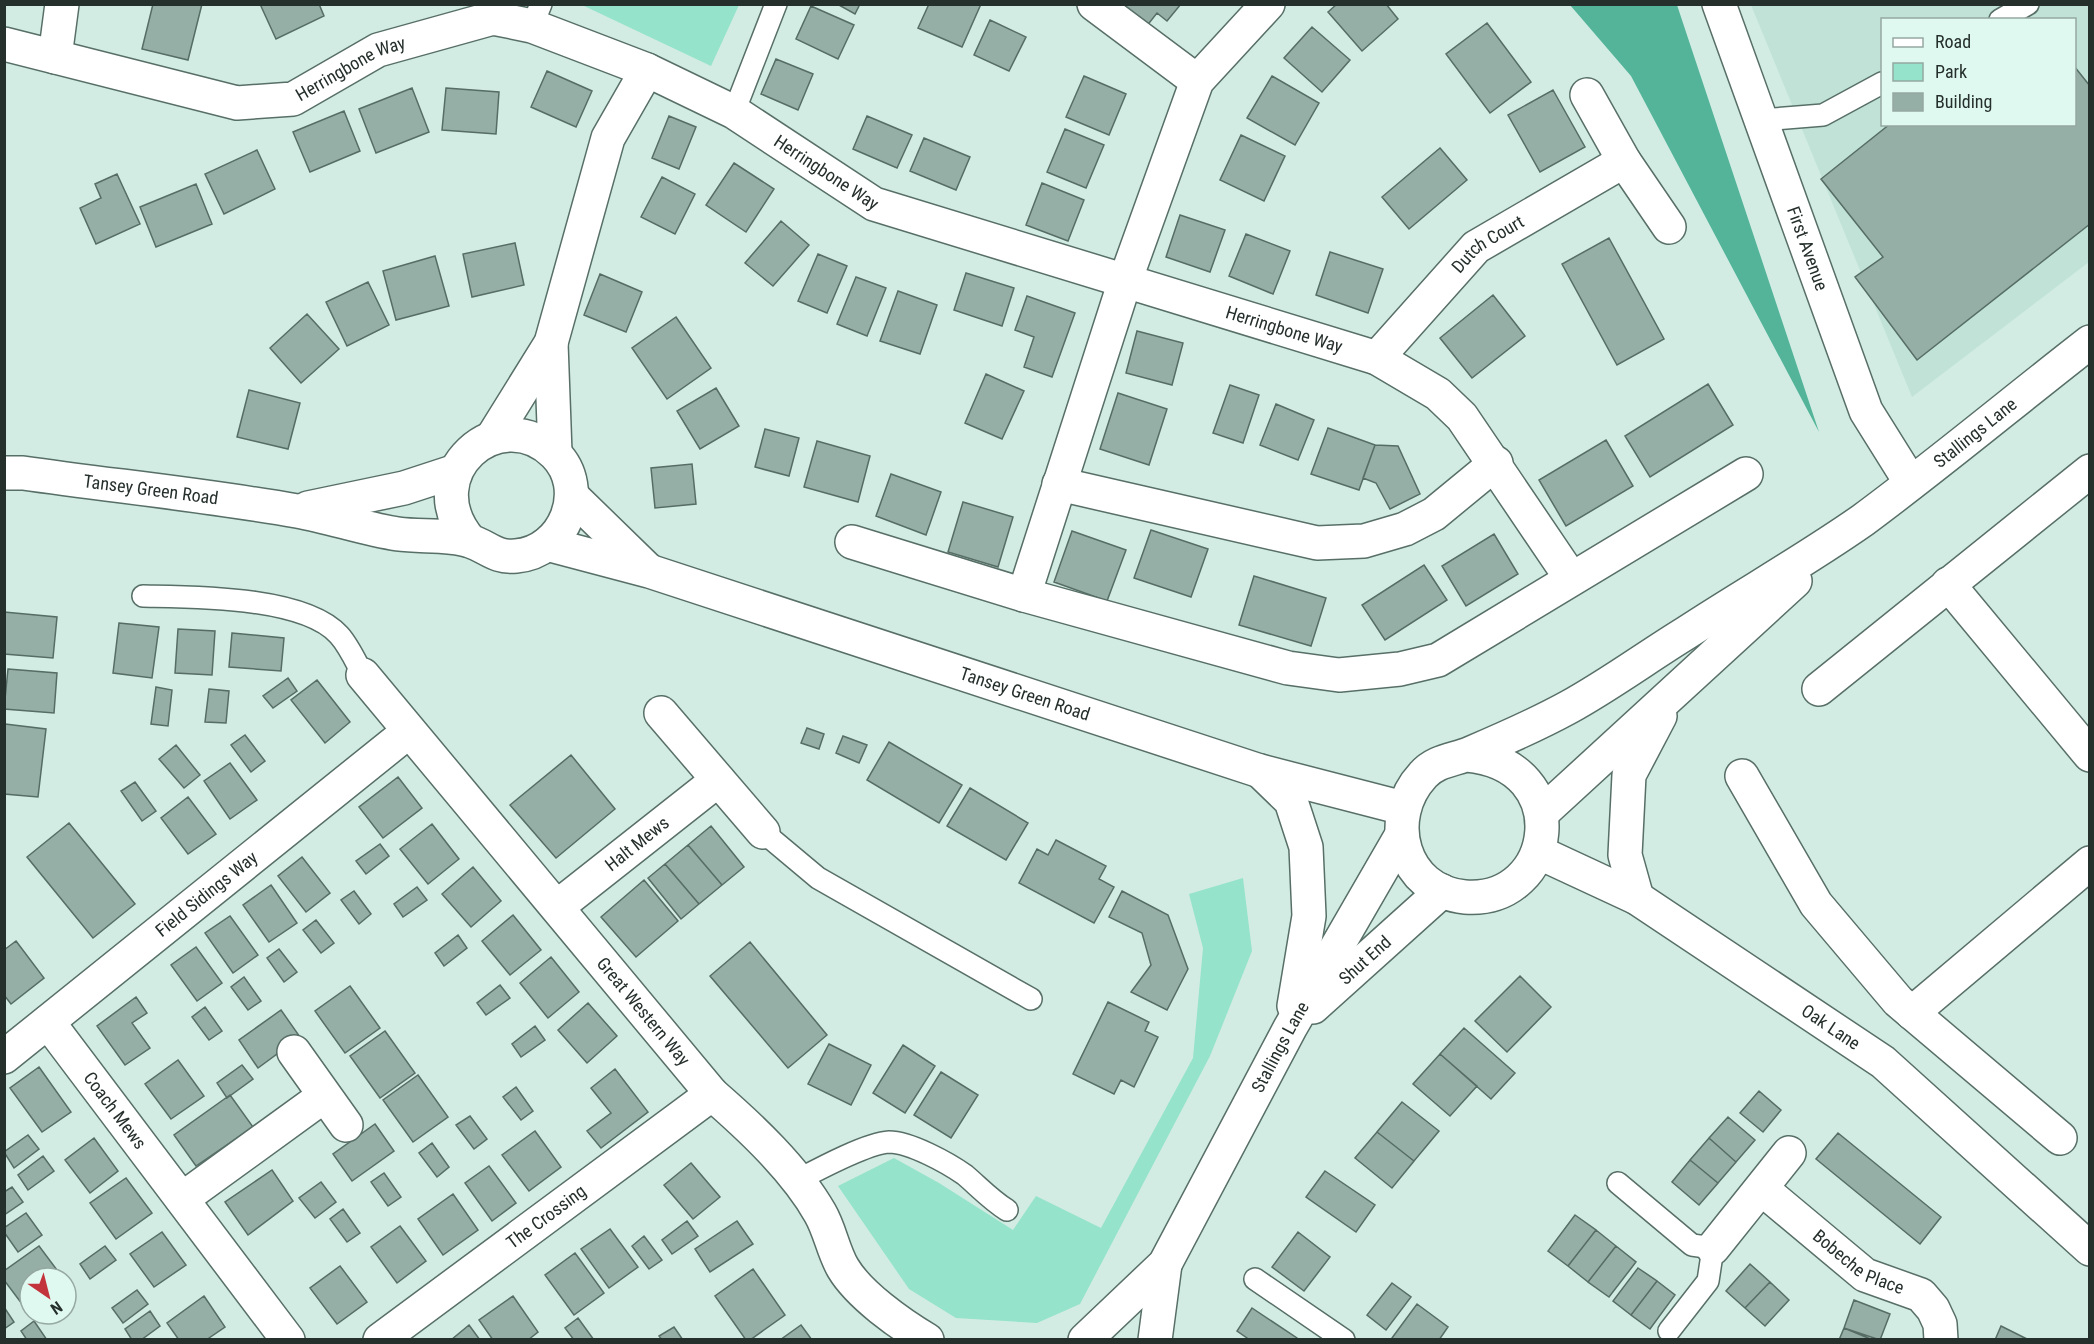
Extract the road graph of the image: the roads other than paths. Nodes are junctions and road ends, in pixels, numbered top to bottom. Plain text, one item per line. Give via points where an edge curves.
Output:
1 (62, 4) edge
2 (776, 4) edge
3 (1094, 4) edge
4 (1268, 4) edge
5 (1719, 4) edge
6 (2028, 4) edge
7 (537, 15) edge
8 (2004, 18) edge
9 (4, 44) edge
10 (55, 57) junction
11 (647, 70) junction
12 (1197, 81) junction
13 (1881, 84) edge
14 (1587, 95) dead end
15 (734, 112) junction
16 (1761, 120) junction
17 (1624, 161) junction
18 (1669, 227) dead end
19 (1125, 281) junction
20 (2090, 342) edge
21 (550, 344) junction
22 (1377, 358) junction
23 (492, 438) junction
24 (555, 453) junction
25 (1496, 463) junction
26 (456, 471) junction
27 (2090, 471) edge
28 (4, 473) edge
29 (1746, 474) dead end
30 (1911, 483) junction
31 (1059, 484) junction
32 (572, 496) junction
33 (297, 511) junction
34 (1860, 521) junction
35 (470, 541) junction
36 (852, 542) dead end
37 (547, 544) junction
38 (649, 571) junction
39 (1571, 578) junction
40 (1948, 584) junction
41 (1024, 595) junction
42 (143, 596) dead end
43 (363, 675) joint
44 (1820, 689) dead end
45 (1672, 693) junction
46 (661, 714) dead end
47 (408, 732) junction
48 (1467, 755) junction
49 (2090, 755) edge
50 (1260, 771) junction
51 (1742, 776) dead end
52 (718, 780) junction
53 (1542, 813) junction
54 (1402, 822) junction
55 (763, 832) joint
56 (1538, 852) junction
57 (2090, 863) edge
58 (1442, 891) junction
59 (1637, 898) junction
60 (557, 907) junction
61 (1031, 999) dead end
62 (1912, 1013) junction
63 (48, 1022) junction
64 (1290, 1028) junction
65 (294, 1052) dead end
66 (4, 1057) edge
67 (712, 1094) junction
68 (324, 1096) junction
69 (346, 1125) dead end
70 (2060, 1138) dead end
71 (1789, 1153) dead end
72 (796, 1181) junction
73 (1618, 1183) dead end
74 (1762, 1188) junction
75 (182, 1199) junction
76 (1007, 1210) dead end
77 (1713, 1248) junction
78 (2090, 1249) edge
79 (1165, 1264) junction
80 (1256, 1279) dead end
81 (1669, 1331) dead end
82 (288, 1340) edge
83 (380, 1340) edge
84 (927, 1340) edge
85 (1085, 1340) edge
86 (1155, 1340) edge
87 (1344, 1340) edge
88 (1941, 1340) edge

1 - 10 street
2 - 15 lane
3 - 12 street
4 - 12 street
5 - 16 street, First Avenue
6 - 8 lane
7 - 10 street, Herringbone Way via 493,18 378,50 293,99 237,103
7 - 11 street, Herringbone Way
9 - 10 street, Herringbone Way
11 - 15 street, Herringbone Way
11 - 21 street via 608,138
12 - 19 street
13 - 16 lane via 1823,115
14 - 17 street
15 - 19 street, Herringbone Way via 874,204
16 - 30 street, First Avenue via 1866,411
17 - 18 street
17 - 22 street, Dutch Court via 1476,247
19 - 22 street, Herringbone Way
19 - 31 street
20 - 30 street, Stallings Lane
21 - 23 street
21 - 24 street
22 - 25 street, Herringbone Way via 1438,394 1462,417
23 - 24 street via 514,435 536,441
23 - 26 street via 464,457
24 - 32 street, Tansey Green Road via 570,481
25 - 31 street via 1434,514 1406,529 1364,541 1317,543
25 - 39 street, Herringbone Way
26 - 33 street, Tansey Green Road via 404,488
26 - 35 street via 451,486 452,509 460,530
27 - 40 street
28 - 33 street, Tansey Green Road
29 - 39 street
30 - 34 street, Stallings Lane
31 - 41 street
32 - 37 street, Tansey Green Road via 565,524
32 - 38 street, Tansey Green Road
33 - 35 street, Tansey Green Road via 397,534
34 - 45 street
34 - 48 street via 1569,707
35 - 37 street, Tansey Green Road via 484,550 517,556
36 - 41 street
37 - 38 street, Tansey Green Road
38 - 50 street, Tansey Green Road
39 - 41 street via 1438,660 1400,669 1339,675 1288,668
40 - 44 street
40 - 49 street
42 - 43 lane via 216,598 271,605 319,620 339,634
43 - 47 street, Great Western Way
45 - 53 street
45 - 59 street via 1629,775 1625,855
46 - 52 street
47 - 60 street, Great Western Way
47 - 63 street, Field Sidings Way
48 - 53 street via 1506,764 1523,777 1535,793
48 - 54 street via 1445,760 1426,771 1412,788
50 - 54 street, Tansey Green Road
50 - 64 street via 1291,801 1306,847 1309,916
51 - 62 street via 1816,904
52 - 55 street
52 - 60 street, Halt Mews
53 - 56 street
54 - 58 street via 1408,858 1422,878
54 - 64 street, Stallings Lane
55 - 61 lane via 818,878
56 - 58 street via 1526,872 1509,887 1487,895 1464,897
56 - 59 street, Oak Lane
57 - 62 street
58 - 64 street, Shut End
59 - 78 street, Oak Lane via 1883,1062
60 - 67 street, Great Western Way
62 - 70 street
63 - 66 street, Field Sidings Way
63 - 75 street, Coach Mews
64 - 79 street, Stallings Lane
65 - 68 street
67 - 72 street, Great Western Way via 759,1136
67 - 83 street, The Crossing
68 - 69 street
68 - 75 street
71 - 74 street
72 - 76 lane via 890,1142 926,1153 965,1176 986,1197
72 - 84 street, Great Western Way via 820,1213 843,1269 881,1308
73 - 77 lane via 1692,1245
74 - 77 street
74 - 88 street, Bobeche Place via 1866,1275 1921,1295 1940,1324
75 - 82 street, Coach Mews
77 - 81 lane via 1708,1281
79 - 85 street, Stallings Lane
79 - 86 street, Stallings Lane
80 - 87 lane

